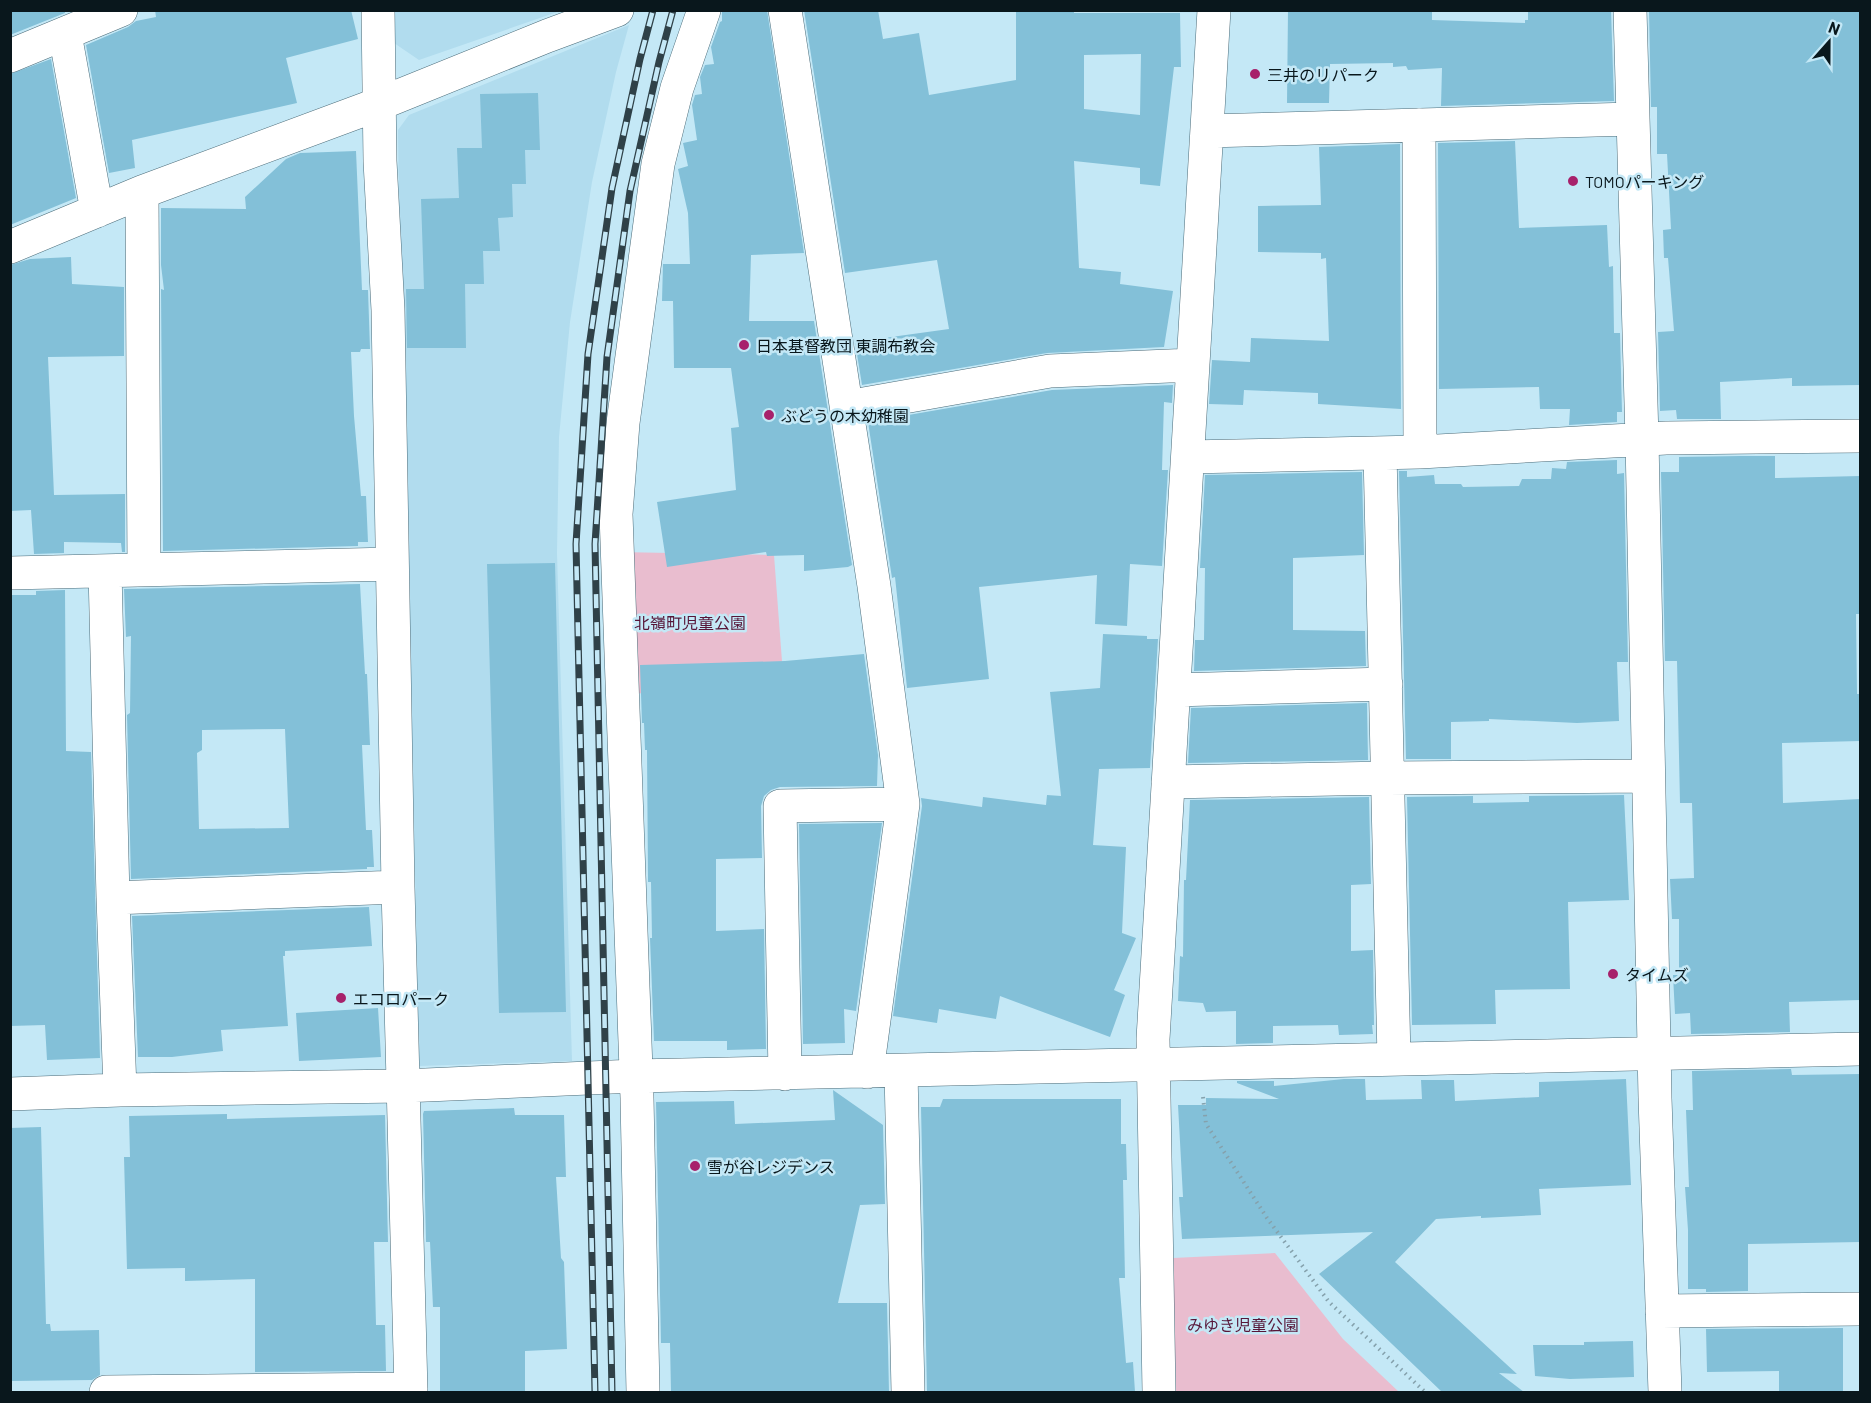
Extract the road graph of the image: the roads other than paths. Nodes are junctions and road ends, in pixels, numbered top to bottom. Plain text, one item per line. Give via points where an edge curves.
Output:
1 (121, 10) edge
2 (378, 10) edge
3 (617, 10) edge
4 (704, 10) edge
5 (785, 10) edge
6 (1214, 10) edge
7 (1630, 10) edge
8 (64, 34) junction
9 (10, 56) edge
10 (379, 104) junction
11 (1632, 119) junction
12 (1419, 125) junction
13 (1207, 131) junction
14 (142, 192) junction
15 (97, 211) junction
16 (10, 247) edge
17 (1193, 365) junction
18 (846, 406) junction
19 (1860, 436) edge
20 (1642, 439) junction
21 (1420, 452) junction
22 (1380, 453) junction
23 (1188, 457) junction
24 (392, 564) junction
25 (144, 570) junction
26 (105, 571) junction
27 (10, 573) edge
28 (1386, 684) junction
29 (1174, 690) junction
30 (1648, 776) junction
31 (1388, 778) junction
32 (1168, 782) junction
33 (903, 804) junction
34 (398, 887) junction
35 (113, 898) junction
36 (1860, 1049) edge
37 (1654, 1054) junction
38 (1394, 1059) junction
39 (1153, 1065) junction
40 (901, 1071) junction
41 (867, 1072) junction
42 (785, 1074) junction
43 (635, 1076) junction
44 (403, 1086) junction
45 (120, 1090) junction
46 (10, 1094) edge
47 (1860, 1309) edge
48 (1662, 1311) junction
49 (411, 1391) edge
50 (106, 1392) edge
51 (643, 1392) edge
52 (908, 1392) edge
53 (1159, 1392) edge
54 (1665, 1392) edge

1 - 8 street
2 - 10 street
3 - 10 street
4 - 43 street via 677,88 658,164 623,423 616,514
5 - 18 street
6 - 13 street
7 - 11 street
8 - 9 street
8 - 15 street
10 - 14 street
10 - 24 street via 388,310
11 - 12 street
11 - 20 street
12 - 13 street
12 - 21 street
13 - 17 street
14 - 15 street
14 - 25 street
15 - 16 street
17 - 18 street via 1050,372
17 - 23 street
18 - 33 street
19 - 20 street
20 - 21 street
20 - 30 street
21 - 22 street
22 - 23 street
22 - 28 street
23 - 29 street
24 - 25 street
24 - 34 street
25 - 26 street
26 - 27 street
26 - 35 street
28 - 29 street
28 - 31 street
29 - 32 street
30 - 31 street
30 - 37 street
31 - 32 street
31 - 38 street
32 - 39 street
33 - 41 street
33 - 42 street via 780,806
34 - 35 street
34 - 44 street
35 - 45 street
36 - 37 street
37 - 38 street
37 - 48 street
38 - 39 street
39 - 40 street
39 - 53 street
40 - 41 street
40 - 52 street
41 - 42 street
42 - 43 street
43 - 44 street
43 - 51 street
44 - 45 street
44 - 49 street
45 - 46 street
47 - 48 street
48 - 54 street
49 - 50 street

